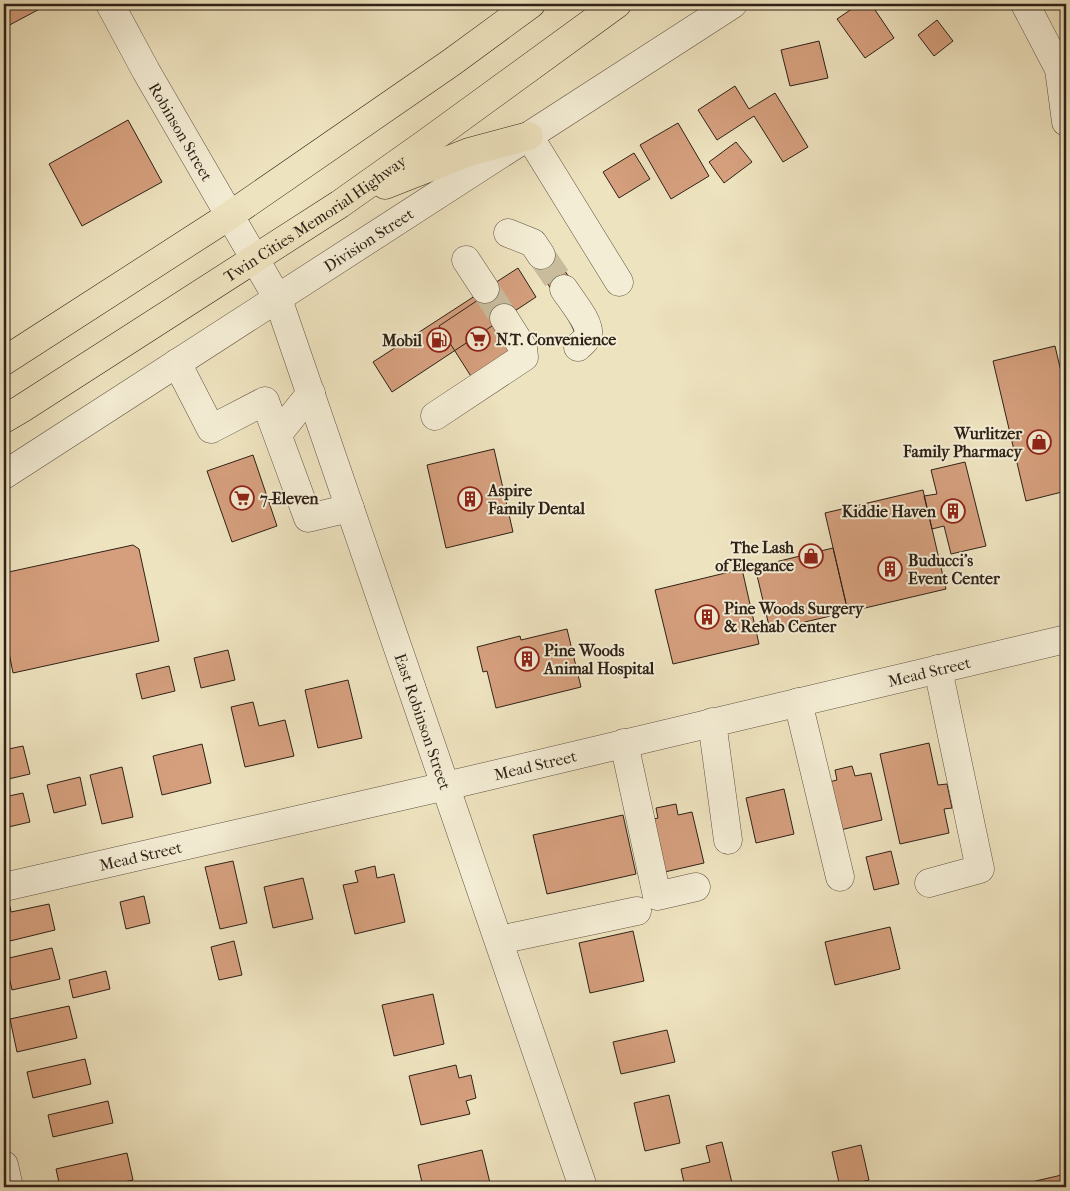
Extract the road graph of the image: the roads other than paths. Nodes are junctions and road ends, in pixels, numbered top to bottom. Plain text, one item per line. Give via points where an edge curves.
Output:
1 (110, 4) edge
2 (531, 4) edge
3 (617, 4) edge
4 (733, 4) edge
5 (1025, 4) edge
6 (1063, 68) edge
7 (1066, 122) edge
8 (529, 136) junction
9 (340, 204) junction
10 (229, 216) junction
11 (508, 233) dead end
12 (540, 255) tunnel mouth
13 (255, 259) junction
14 (466, 260) dead end
15 (619, 282) dead end
16 (485, 289) tunnel mouth
17 (564, 289) tunnel mouth
18 (278, 299) junction
19 (504, 318) tunnel mouth
20 (578, 347) dead end
21 (4, 361) edge
22 (177, 363) junction
23 (311, 393) junction
24 (435, 416) dead end
25 (4, 419) edge
26 (278, 434) junction
27 (4, 475) edge
28 (350, 508) junction
29 (1066, 639) edge
30 (938, 669) junction
31 (798, 702) junction
32 (712, 722) junction
33 (624, 744) junction
34 (446, 786) junction
35 (728, 840) dead end
36 (840, 877) dead end
37 (930, 883) dead end
38 (4, 887) edge
39 (696, 887) dead end
40 (637, 911) dead end
41 (499, 940) junction
42 (4, 1165) edge
43 (9, 1187) edge
44 (583, 1187) edge

1 - 10 street, Robinson Street
2 - 10 main road
3 - 9 main road, Twin Cities Memorial Highway
4 - 8 street, Division Street
5 - 6 street
6 - 7 street
8 - 9 main road via 469,152
8 - 15 street
8 - 18 street, Division Street
9 - 13 main road, Twin Cities Memorial Highway
10 - 13 street, Robinson Street
10 - 21 main road
11 - 12 street via 533,243
13 - 18 street, East Robinson Street
13 - 25 main road, Twin Cities Memorial Highway
14 - 16 street
17 - 20 street via 589,332 587,339
18 - 22 street, Division Street
18 - 23 street, East Robinson Street
19 - 24 street via 523,348 524,357
22 - 26 street via 210,429 265,401
22 - 27 street, Division Street
23 - 26 street
23 - 28 street, East Robinson Street
26 - 28 street via 308,518
28 - 34 street, East Robinson Street
29 - 30 street, Mead Street
30 - 31 street, Mead Street
30 - 37 street via 980,869
31 - 32 street, Mead Street
31 - 36 street
32 - 33 street, Mead Street
32 - 35 street
33 - 34 street, Mead Street
33 - 39 street via 657,896
34 - 38 street, Mead Street
34 - 41 street, East Robinson Street
40 - 41 street
41 - 44 street, East Robinson Street
42 - 43 street

